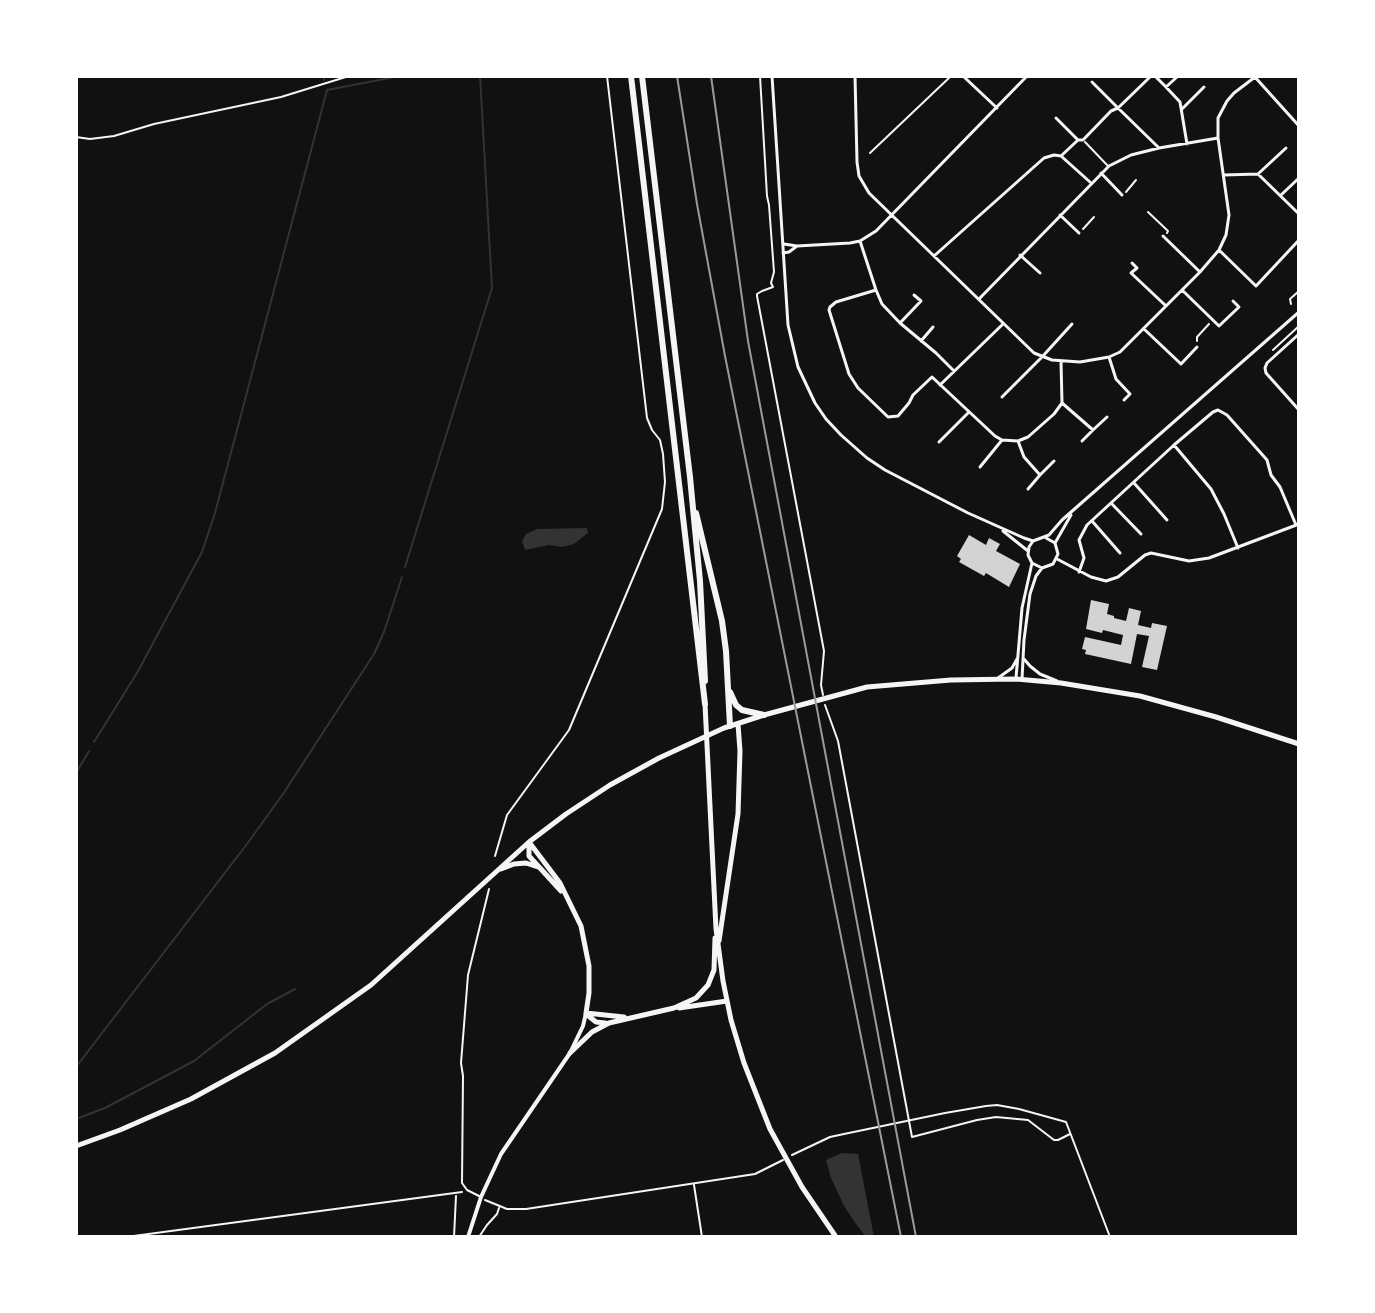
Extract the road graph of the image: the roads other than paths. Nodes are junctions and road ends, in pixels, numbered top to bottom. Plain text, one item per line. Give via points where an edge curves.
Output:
1 (349, 76) edge
2 (607, 76) edge
3 (631, 76) edge
4 (642, 76) edge
5 (772, 76) edge
6 (855, 76) edge
7 (963, 76) edge
8 (1027, 76) edge
9 (1153, 76) edge
10 (1178, 76) edge
11 (1254, 77) edge
12 (1092, 82) dead end
13 (1166, 87) junction
14 (1204, 87) dead end
15 (997, 108) junction
16 (1118, 108) junction
17 (1182, 109) junction
18 (1056, 118) dead end
19 (1299, 126) edge
20 (76, 137) edge
21 (1218, 138) junction
22 (1080, 140) junction
23 (1187, 144) junction
24 (1159, 148) junction
25 (1286, 148) dead end
26 (1061, 156) junction
27 (1109, 166) junction
28 (1101, 173) junction
29 (1258, 174) junction
30 (1224, 175) junction
31 (1299, 178) edge
32 (1091, 183) junction
33 (1122, 195) road end
34 (1281, 195) junction
35 (1299, 214) edge
36 (892, 215) junction
37 (1060, 215) junction
38 (1079, 233) road end
39 (1163, 236) road end
40 (1299, 240) edge
41 (860, 241) junction
42 (782, 244) junction
43 (797, 246) junction
44 (1219, 250) junction
45 (783, 253) junction
46 (1020, 255) junction
47 (934, 256) junction
48 (1132, 263) dead end
49 (1200, 272) junction
50 (1040, 273) dead end
51 (876, 290) junction
52 (1182, 290) junction
53 (914, 295) dead end
54 (979, 299) junction
55 (1233, 301) dead end
56 (1166, 307) junction
57 (1299, 312) edge
58 (900, 323) junction
59 (1003, 324) junction
60 (1072, 324) dead end
61 (933, 327) dead end
62 (1144, 329) junction
63 (1299, 334) edge
64 (921, 341) junction
65 (1197, 347) road end
66 (1042, 357) junction
67 (1109, 357) junction
68 (1061, 361) junction
69 (954, 371) junction
70 (940, 385) junction
71 (1002, 397) dead end
72 (1124, 400) dead end
73 (1062, 403) junction
74 (1299, 410) edge
75 (969, 412) junction
76 (1107, 417) dead end
77 (1093, 430) junction
78 (1002, 440) junction
79 (1018, 441) junction
80 (1082, 441) dead end
81 (939, 442) dead end
82 (1174, 445) junction
83 (1054, 461) dead end
84 (980, 467) dead end
85 (1040, 475) junction
86 (690, 477) junction
87 (1134, 483) junction
88 (1028, 489) dead end
89 (1111, 503) junction
90 (1073, 512) junction
91 (1167, 520) dead end
92 (1092, 521) junction
93 (1298, 525) edge
94 (1000, 528) junction
95 (1141, 534) dead end
96 (1046, 538) junction
97 (1033, 541) junction
98 (1055, 543) junction
99 (1238, 548) junction
100 (1028, 551) junction
101 (1120, 553) dead end
102 (1057, 559) junction
103 (1032, 563) junction
104 (1042, 568) junction
105 (1079, 572) junction
106 (1017, 659) junction
107 (1024, 659) junction
108 (997, 679) junction
109 (1019, 679) junction
110 (1061, 683) junction
111 (728, 684) junction
112 (705, 704) junction
113 (764, 715) junction
114 (731, 726) junction
115 (1299, 744) edge
116 (529, 842) junction
117 (495, 856) dead end
118 (539, 867) junction
119 (495, 871) junction
120 (489, 889) dead end
121 (565, 894) junction
122 (716, 929) junction
123 (718, 945) junction
124 (727, 1001) junction
125 (674, 1008) junction
126 (586, 1013) junction
127 (632, 1017) junction
128 (609, 1023) junction
129 (570, 1053) junction
130 (76, 1146) edge
131 (481, 1197) junction
132 (468, 1237) edge
133 (836, 1237) edge

1 - 20 lane via 114,136
2 - 117 lane via 647,418 663,454 662,509 569,730 507,815
3 - 112 highway
4 - 86 highway
5 - 42 street
6 - 36 street via 859,176
7 - 15 street
8 - 15 street
9 - 13 street
9 - 16 street
10 - 13 street
11 - 19 street
11 - 21 street via 1227,101 1218,118
12 - 16 street
13 - 17 street
14 - 17 street
15 - 36 street
16 - 22 street
16 - 24 street
17 - 23 street
18 - 22 street
21 - 23 street
21 - 30 street
22 - 26 street
22 - 27 lane
23 - 24 street
24 - 27 street
25 - 29 street
26 - 32 street
26 - 47 street via 1044,158
27 - 28 street
28 - 32 street
28 - 33 street
29 - 30 street
29 - 34 street
30 - 44 street via 1229,215
31 - 34 street
32 - 37 street
34 - 35 street
36 - 41 street
36 - 47 street
37 - 38 street
37 - 46 street
39 - 49 street
40 - 44 street via 1256,286
41 - 43 street
41 - 51 street
42 - 43 street
42 - 45 street
43 - 45 street
44 - 49 street
45 - 94 street via 791,345 826,419 885,470
46 - 50 street
46 - 54 street
47 - 54 street
48 - 56 street via 1137,268 1131,273
49 - 52 street
51 - 58 street
51 - 70 street via 830,307 853,382 892,418 932,377
52 - 55 street via 1219,326 1239,307
52 - 56 street
53 - 58 street via 921,301
54 - 59 street
56 - 62 street
57 - 90 street
58 - 64 street
59 - 66 street
59 - 69 street
60 - 66 street
61 - 64 street
62 - 65 street via 1181,364
62 - 67 street
63 - 74 street via 1265,368
64 - 69 street
66 - 68 street
66 - 71 street
67 - 68 street
67 - 72 street via 1116,379 1130,394
68 - 73 street
69 - 70 street
70 - 75 street
73 - 77 street
73 - 79 street
75 - 78 street
75 - 81 street
76 - 77 street
77 - 80 street
78 - 79 street
78 - 84 street
79 - 85 street
82 - 87 street
82 - 93 street via 1213,412 1227,415 1267,460
82 - 99 street via 1211,489
83 - 85 street
85 - 88 street
86 - 111 highway via 722,621
86 - 112 highway
87 - 89 street
87 - 91 street
89 - 92 street
89 - 95 street
90 - 96 street
90 - 98 street
92 - 101 street
92 - 105 street via 1079,540 1084,558
93 - 99 street
94 - 97 street
94 - 100 street
96 - 97 street
96 - 98 street
97 - 100 street
98 - 102 street
99 - 105 street via 1189,561 1151,553 1106,581
100 - 103 street
102 - 104 street
102 - 105 street
103 - 104 street
103 - 106 street
104 - 107 street via 1030,594
106 - 108 street
106 - 109 street
107 - 109 street
107 - 110 street
108 - 109 main road
108 - 113 main road via 867,687
109 - 110 main road
110 - 115 main road via 1140,696
111 - 113 highway via 736,705
111 - 114 highway
112 - 122 main road
113 - 114 main road
114 - 116 main road via 610,785
114 - 123 main road via 740,767 738,814
116 - 118 main road via 529,856
116 - 119 main road
116 - 121 main road
118 - 119 main road via 514,864
118 - 121 main road
119 - 130 main road via 371,985 284,1048 191,1099
120 - 131 lane via 468,975 461,1063 461,1177 463,1187
121 - 126 main road via 586,945
122 - 123 main road
122 - 125 main road via 708,985 696,998
123 - 124 main road
124 - 125 main road
124 - 133 main road via 770,1129
125 - 127 main road
126 - 127 main road
126 - 128 main road via 596,1022
126 - 129 street
127 - 128 main road
128 - 129 main road
129 - 131 street via 501,1154
131 - 132 street

